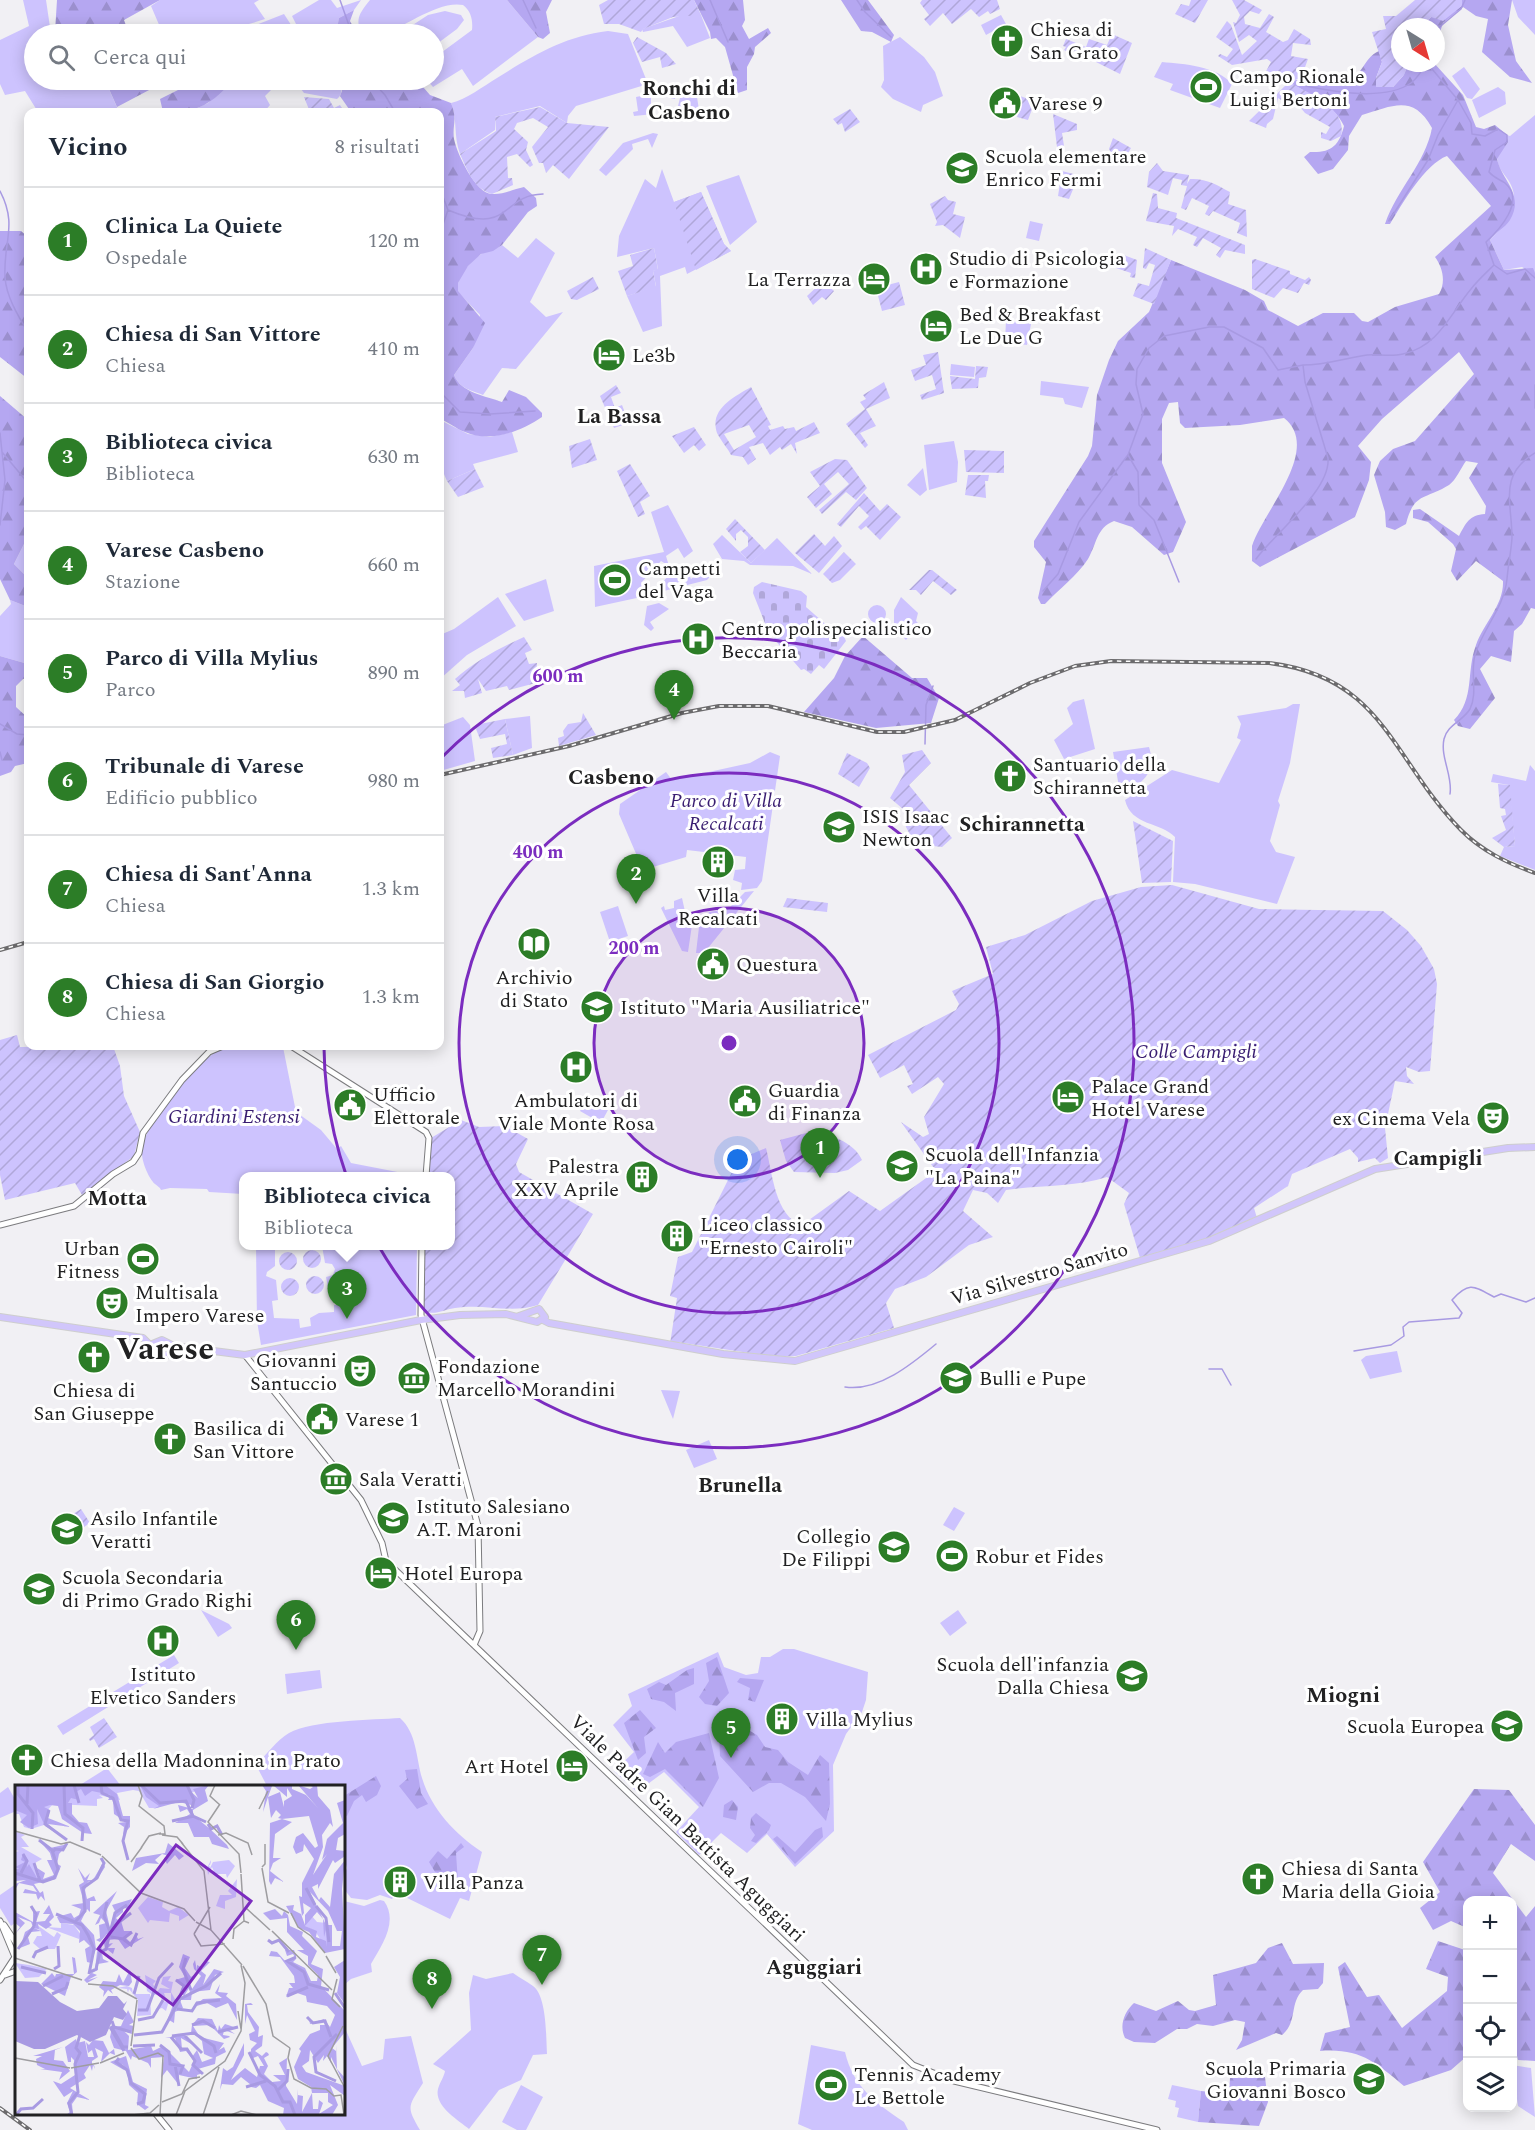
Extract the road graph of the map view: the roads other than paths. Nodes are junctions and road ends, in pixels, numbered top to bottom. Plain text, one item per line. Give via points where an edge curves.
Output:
1 (211, 1050) edge
2 (297, 1050) edge
3 (1535, 1147) edge
4 (426, 1172) edge
5 (0, 1225) edge
6 (422, 1250) edge
7 (534, 1311) junction
8 (519, 1316) junction
9 (3, 1318) edge
10 (423, 1320) junction
11 (533, 1320) junction
12 (543, 1320) junction
13 (150, 1345) junction
14 (173, 1349) junction
15 (245, 1355) junction
16 (474, 1646) junction
17 (0, 1922) edge
18 (15, 1942) edge
19 (2, 1973) edge
20 (0, 1980) edge
21 (157, 2115) edge
22 (169, 2130) edge
23 (1157, 2130) edge

1 - 5 main road via 143,1132 139,1154 133,1162 74,1206
2 - 4 main road via 420,1129 428,1140
3 - 12 main road, Via Silvestro Sanvito via 1375,1169 1209,1240 795,1361 672,1347
6 - 10 main road
7 - 8 main road
7 - 11 main road
7 - 12 main road via 543,1311
8 - 10 main road via 479,1313
8 - 11 main road
9 - 13 main road via 143,1338
10 - 15 main road
10 - 16 main road via 463,1463 478,1534 480,1631
11 - 12 main road
13 - 14 main road via 162,1340
13 - 14 main road via 155,1354 166,1356
14 - 15 main road
15 - 16 main road, Viale Padre Gian Battista Aguggiari via 361,1500 389,1564
16 - 23 main road, Viale Padre Gian Battista Aguggiari via 914,2065 954,2081
17 - 18 main road
17 - 19 main road via 15,1954 14,1962
19 - 20 main road
21 - 22 main road

